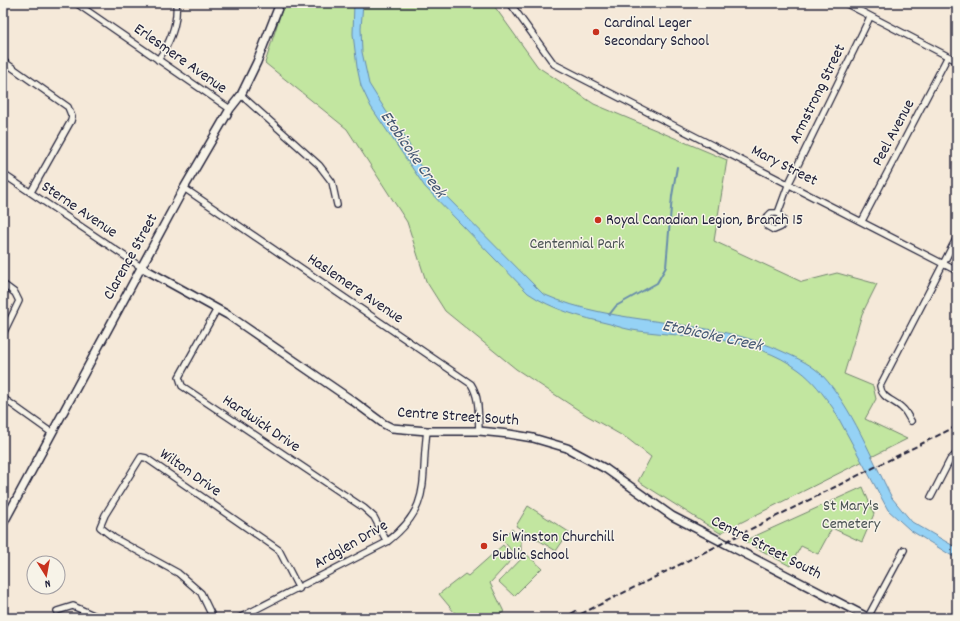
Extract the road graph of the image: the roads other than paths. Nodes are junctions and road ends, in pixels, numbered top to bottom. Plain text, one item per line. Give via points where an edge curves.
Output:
1 (76, 3) edge
2 (176, 3) edge
3 (280, 3) edge
4 (510, 3) edge
5 (845, 3) edge
6 (870, 17) junction
7 (948, 56) junction
8 (158, 60) junction
9 (957, 60) edge
10 (3, 61) edge
11 (241, 95) junction
12 (230, 109) junction
13 (3, 174) edge
14 (789, 183) junction
15 (184, 188) junction
16 (31, 192) junction
17 (337, 205) dead end
18 (778, 213) dead end
19 (862, 221) junction
20 (957, 237) edge
21 (943, 264) junction
22 (141, 267) junction
23 (957, 271) edge
24 (3, 284) edge
25 (217, 309) junction
26 (3, 334) edge
27 (3, 398) edge
28 (911, 421) dead end
29 (427, 431) junction
30 (479, 431) junction
31 (52, 433) junction
32 (957, 453) edge
33 (931, 497) dead end
34 (3, 524) edge
35 (387, 542) junction
36 (904, 550) dead end
37 (299, 589) junction
38 (57, 611) dead end
39 (100, 618) edge
40 (213, 618) edge
41 (239, 618) edge
42 (869, 618) edge

1 - 8 street, Erlesmere Avenue
2 - 8 street via 175,26
3 - 11 street, Clarence Street
4 - 14 street, Mary Street via 554,64
5 - 6 street
6 - 7 street
6 - 14 street, Armstrong Street
7 - 9 street
7 - 19 street, Peel Avenue
8 - 12 street, Erlesmere Avenue
10 - 16 street via 68,107 71,112 71,121
11 - 12 street, Clarence Street
11 - 17 street via 319,165 332,182
12 - 15 street, Clarence Street
13 - 16 street, Sterne Avenue
14 - 18 street, Armstrong Street
14 - 19 street, Mary Street
15 - 22 street, Clarence Street
15 - 30 street, Haslemere Avenue via 471,384 477,401
16 - 22 street, Sterne Avenue
19 - 21 street, Mary Street
20 - 21 street
21 - 23 street, Mary Street
21 - 28 street via 880,386 886,398 903,408
22 - 25 street, Centre Street South
22 - 31 street, Clarence Street
24 - 26 street via 15,293 19,301
25 - 29 street, Centre Street South via 384,424 392,428
25 - 35 street, Hardwick Drive via 179,378 182,386 364,508 374,517
27 - 31 street
29 - 30 street, Centre Street South
29 - 35 street, Ardglen Drive via 424,476 416,512
30 - 42 street, Centre Street South via 533,438 581,455 606,469 672,516
31 - 34 street, Clarence Street
32 - 33 street via 950,460
35 - 37 street, Ardglen Drive
36 - 42 street
37 - 40 street, Wilton Drive via 279,550 141,457 100,523 100,528 178,573 201,593
37 - 41 street, Ardglen Drive
38 - 39 street via 73,606

